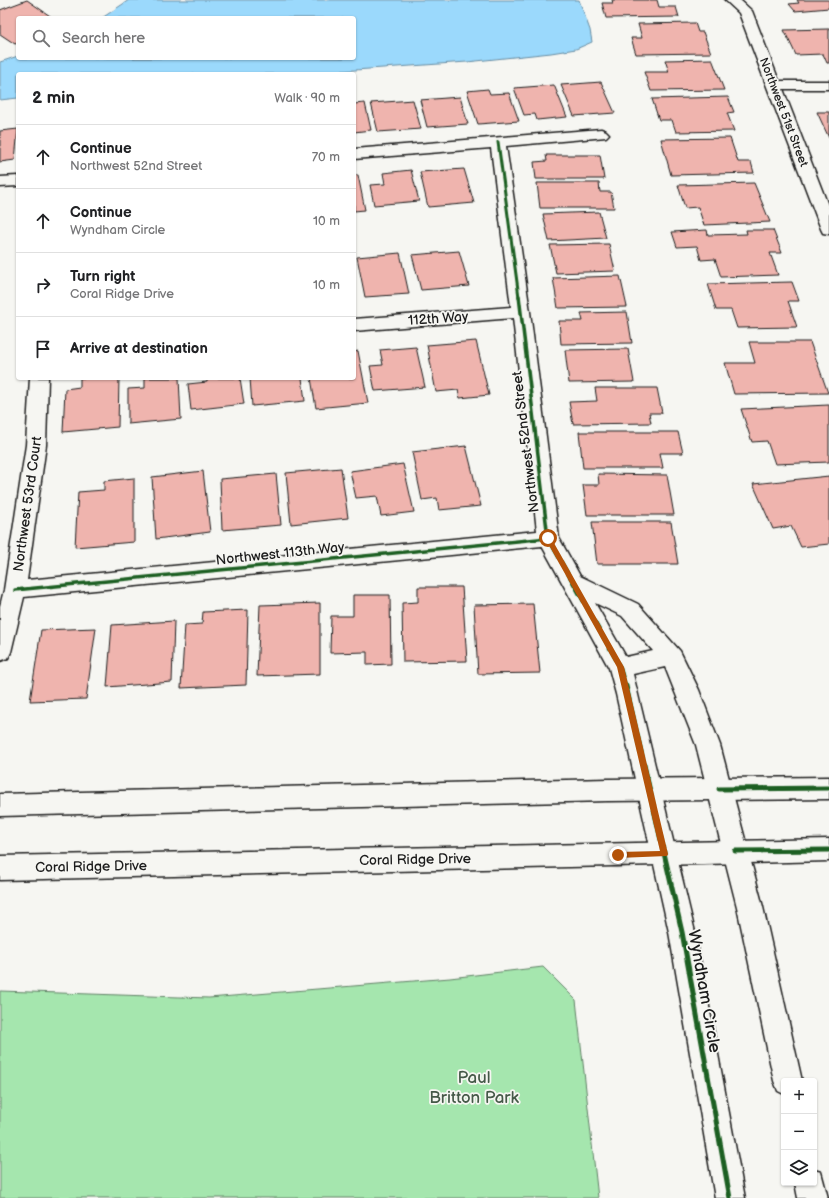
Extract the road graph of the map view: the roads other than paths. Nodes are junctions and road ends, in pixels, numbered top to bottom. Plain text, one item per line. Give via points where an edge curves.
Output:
1 (732, 0) edge
2 (774, 85) junction
3 (829, 85) edge
4 (601, 134) dead end
5 (498, 142) junction
6 (356, 154) edge
7 (16, 181) edge
8 (0, 182) edge
9 (829, 229) edge
10 (521, 312) junction
11 (356, 325) edge
12 (39, 380) edge
13 (548, 538) junction
14 (573, 582) junction
15 (15, 590) junction
16 (0, 652) edge
17 (672, 657) junction
18 (620, 667) junction
19 (829, 788) edge
20 (719, 789) junction
21 (649, 790) junction
22 (0, 805) edge
23 (829, 850) edge
24 (736, 852) junction
25 (664, 854) junction
26 (0, 868) edge
27 (787, 1078) edge
28 (811, 1186) edge
29 (730, 1198) edge
30 (813, 1198) edge

1 - 2 street, Northwest 51st Street via 745,11
2 - 3 street
2 - 9 street, Northwest 51st Street
4 - 5 street
5 - 6 street
5 - 10 street, Northwest 52nd Street
7 - 8 street
10 - 11 street, 112th Way
10 - 13 street, Northwest 52nd Street
12 - 15 street, Northwest 53rd Court via 36,445
13 - 14 street, Northwest 52nd Street
13 - 15 street, Northwest 113th Way
14 - 17 street via 630,610
14 - 18 street, Northwest 52nd Street
15 - 16 street, Northwest 53rd Court
17 - 18 street
17 - 20 street via 705,736
18 - 21 street, Northwest 52nd Street
19 - 20 street
20 - 21 street
20 - 24 street
21 - 22 street
21 - 25 street, Wyndham Circle
23 - 24 street, Coral Ridge Drive
24 - 25 street, Coral Ridge Drive
24 - 27 street via 755,926
25 - 26 street, Coral Ridge Drive
25 - 29 street, Wyndham Circle via 682,932
28 - 30 street

